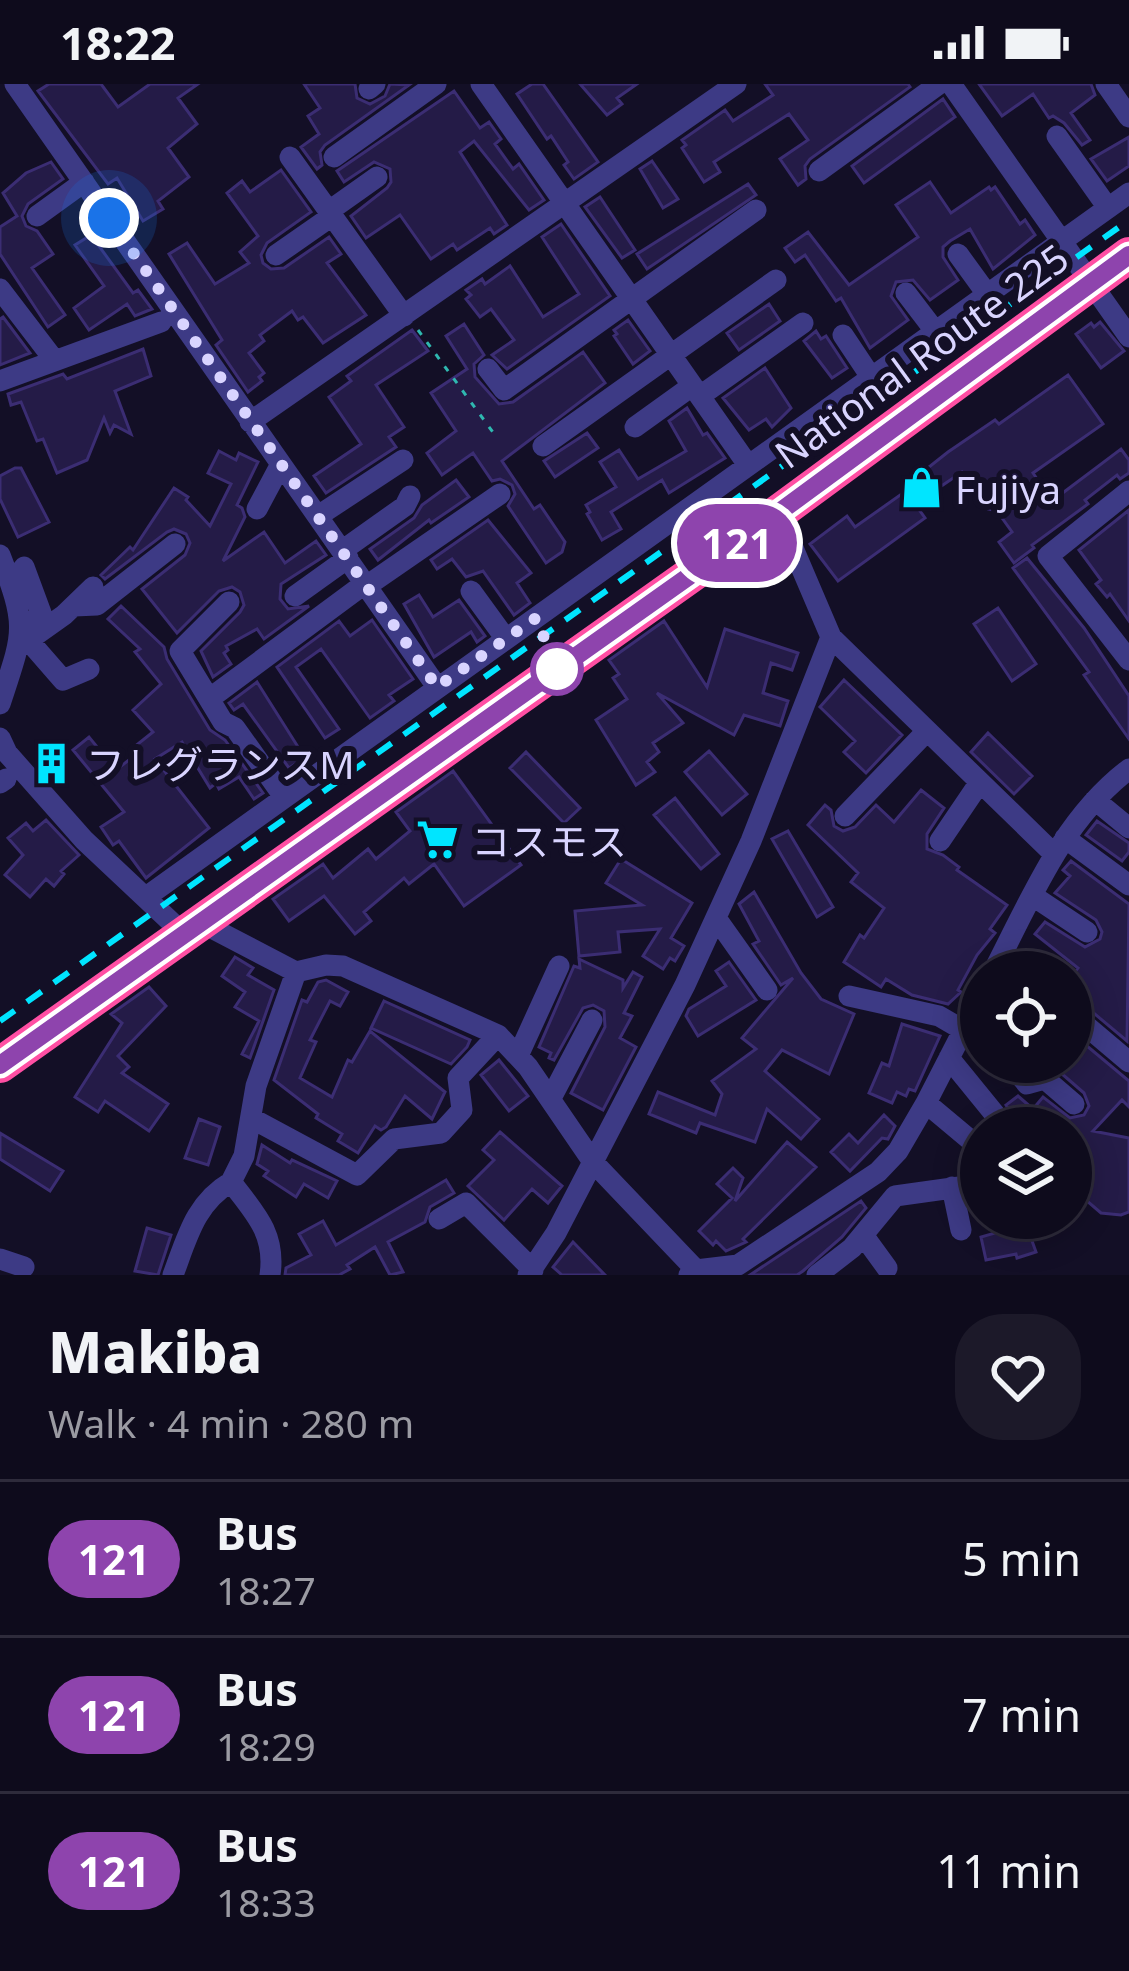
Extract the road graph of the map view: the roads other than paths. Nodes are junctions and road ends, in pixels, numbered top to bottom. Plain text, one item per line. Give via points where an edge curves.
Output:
1 (15, 84) edge
2 (436, 84) edge
3 (736, 84) edge
4 (939, 84) edge
5 (952, 84) edge
6 (1106, 84) edge
7 (490, 87) edge
8 (1129, 116) edge
9 (1057, 136) dead end
10 (290, 157) dead end
11 (334, 157) dead end
12 (819, 171) dead end
13 (377, 177) dead end
14 (84, 182) junction
15 (1129, 193) edge
16 (565, 205) junction
17 (1108, 208) junction
18 (756, 210) dead end
19 (330, 213) junction
20 (38, 216) dead end
21 (1061, 241) junction
22 (958, 254) dead end
23 (276, 255) dead end
24 (1129, 255) edge
25 (776, 280) dead end
26 (1089, 284) junction
27 (0, 289) edge
28 (906, 293) dead end
29 (987, 294) junction
30 (631, 298) junction
31 (404, 316) junction
32 (161, 322) dead end
33 (803, 323) dead end
34 (935, 331) junction
35 (843, 335) dead end
36 (1129, 337) edge
37 (670, 355) junction
38 (55, 361) junction
39 (488, 369) dead end
40 (871, 377) junction
41 (0, 381) edge
42 (696, 391) junction
43 (250, 422) junction
44 (635, 427) dead end
45 (543, 446) dead end
46 (403, 460) dead end
47 (280, 464) junction
48 (748, 465) junction
49 (500, 494) dead end
50 (410, 496) dead end
51 (1127, 497) edge
52 (257, 509) dead end
53 (778, 513) junction
54 (318, 516) junction
55 (176, 544) dead end
56 (346, 554) junction
57 (0, 556) edge
58 (24, 567) dead end
59 (368, 584) junction
60 (93, 587) dead end
61 (471, 590) dead end
62 (295, 596) dead end
63 (229, 602) dead end
64 (74, 606) junction
65 (831, 637) junction
66 (506, 639) junction
67 (23, 640) junction
68 (1129, 660) edge
69 (88, 669) dead end
70 (437, 687) junction
71 (209, 699) junction
72 (1, 700) edge
73 (927, 731) junction
74 (0, 739) edge
75 (1129, 769) edge
76 (980, 782) junction
77 (284, 797) junction
78 (1095, 800) junction
79 (845, 816) dead end
80 (1129, 828) edge
81 (940, 841) dead end
82 (1060, 846) junction
83 (1129, 886) edge
84 (146, 896) junction
85 (1033, 896) junction
86 (716, 918) junction
87 (194, 929) junction
88 (1087, 932) dead end
89 (1004, 951) edge
90 (560, 966) dead end
91 (296, 972) junction
92 (766, 990) dead end
93 (849, 996) dead end
94 (960, 1017) edge
95 (592, 1020) dead end
96 (1092, 1031) edge
97 (499, 1036) junction
98 (960, 1040) edge
99 (518, 1056) junction
100 (949, 1058) junction
101 (1129, 1062) edge
102 (0, 1065) edge
103 (1050, 1083) edge
104 (550, 1098) junction
105 (926, 1103) junction
106 (1074, 1104) dead end
107 (989, 1107) edge
108 (251, 1118) junction
109 (960, 1131) edge
110 (593, 1162) junction
111 (231, 1182) junction
112 (960, 1186) edge
113 (952, 1187) junction
114 (439, 1220) dead end
115 (960, 1226) edge
116 (863, 1235) junction
117 (0, 1259) edge
118 (24, 1268) dead end
119 (886, 1268) dead end
120 (531, 1272) edge
121 (692, 1272) edge
122 (723, 1272) edge
123 (173, 1275) edge
124 (271, 1275) edge
125 (818, 1275) edge

1 - 14 street
2 - 11 street
3 - 16 street
4 - 12 street
5 - 21 street
6 - 8 street
7 - 16 street
9 - 17 street
10 - 19 street
13 - 19 street
14 - 20 street
14 - 43 street
15 - 17 street
16 - 30 street
16 - 31 street
17 - 21 street
18 - 30 street
19 - 23 street
19 - 31 street
21 - 26 street
21 - 29 street
22 - 29 street
24 - 26 highway, National Route 225
25 - 37 street
26 - 36 street
26 - 53 highway, National Route 225
27 - 38 street
28 - 34 street
29 - 34 street
30 - 37 street
30 - 39 street via 504,390
31 - 43 street
32 - 38 street
33 - 42 street
34 - 40 street
35 - 40 street
37 - 42 street
37 - 45 street
38 - 41 street
40 - 48 street
42 - 44 street
42 - 48 street
43 - 47 street
46 - 54 street
47 - 52 street
47 - 54 street
48 - 66 street
49 - 59 street
50 - 56 street
51 - 68 street via 1048,556
53 - 65 street
53 - 87 highway, National Route 225
54 - 56 street
55 - 64 street via 97,604
56 - 59 street
56 - 62 street
57 - 67 street
58 - 67 street via 41,613
59 - 70 street
59 - 71 street
60 - 64 street
61 - 66 street
63 - 71 street via 179,652
64 - 67 street
65 - 73 street
65 - 86 street
66 - 70 street
67 - 69 street via 64,680
67 - 72 street
70 - 77 street
71 - 77 street
73 - 76 street
73 - 79 street
74 - 84 street via 84,840
75 - 78 street
76 - 81 street
76 - 82 street
77 - 84 street
78 - 80 street
78 - 82 street
82 - 83 street
82 - 85 street
84 - 87 street
85 - 88 street
85 - 89 street
86 - 92 street
86 - 110 street
87 - 91 street
87 - 102 highway, National Route 225
90 - 99 street
91 - 97 street via 344,966
91 - 108 street
93 - 94 street
95 - 104 street
96 - 101 street
97 - 99 street
97 - 108 street via 458,1078 462,1110 441,1133 394,1139 356,1174
98 - 100 street
99 - 104 street
100 - 105 street
100 - 107 street
103 - 106 street
104 - 110 street
105 - 109 street
105 - 122 street via 878,1172
108 - 111 street
110 - 120 street
110 - 121 street
111 - 123 street via 197,1212
111 - 124 street via 267,1228
112 - 113 street
113 - 115 street
113 - 116 street via 896,1196
114 - 120 street via 466,1203
116 - 119 street
116 - 125 street
117 - 118 street
121 - 122 street

